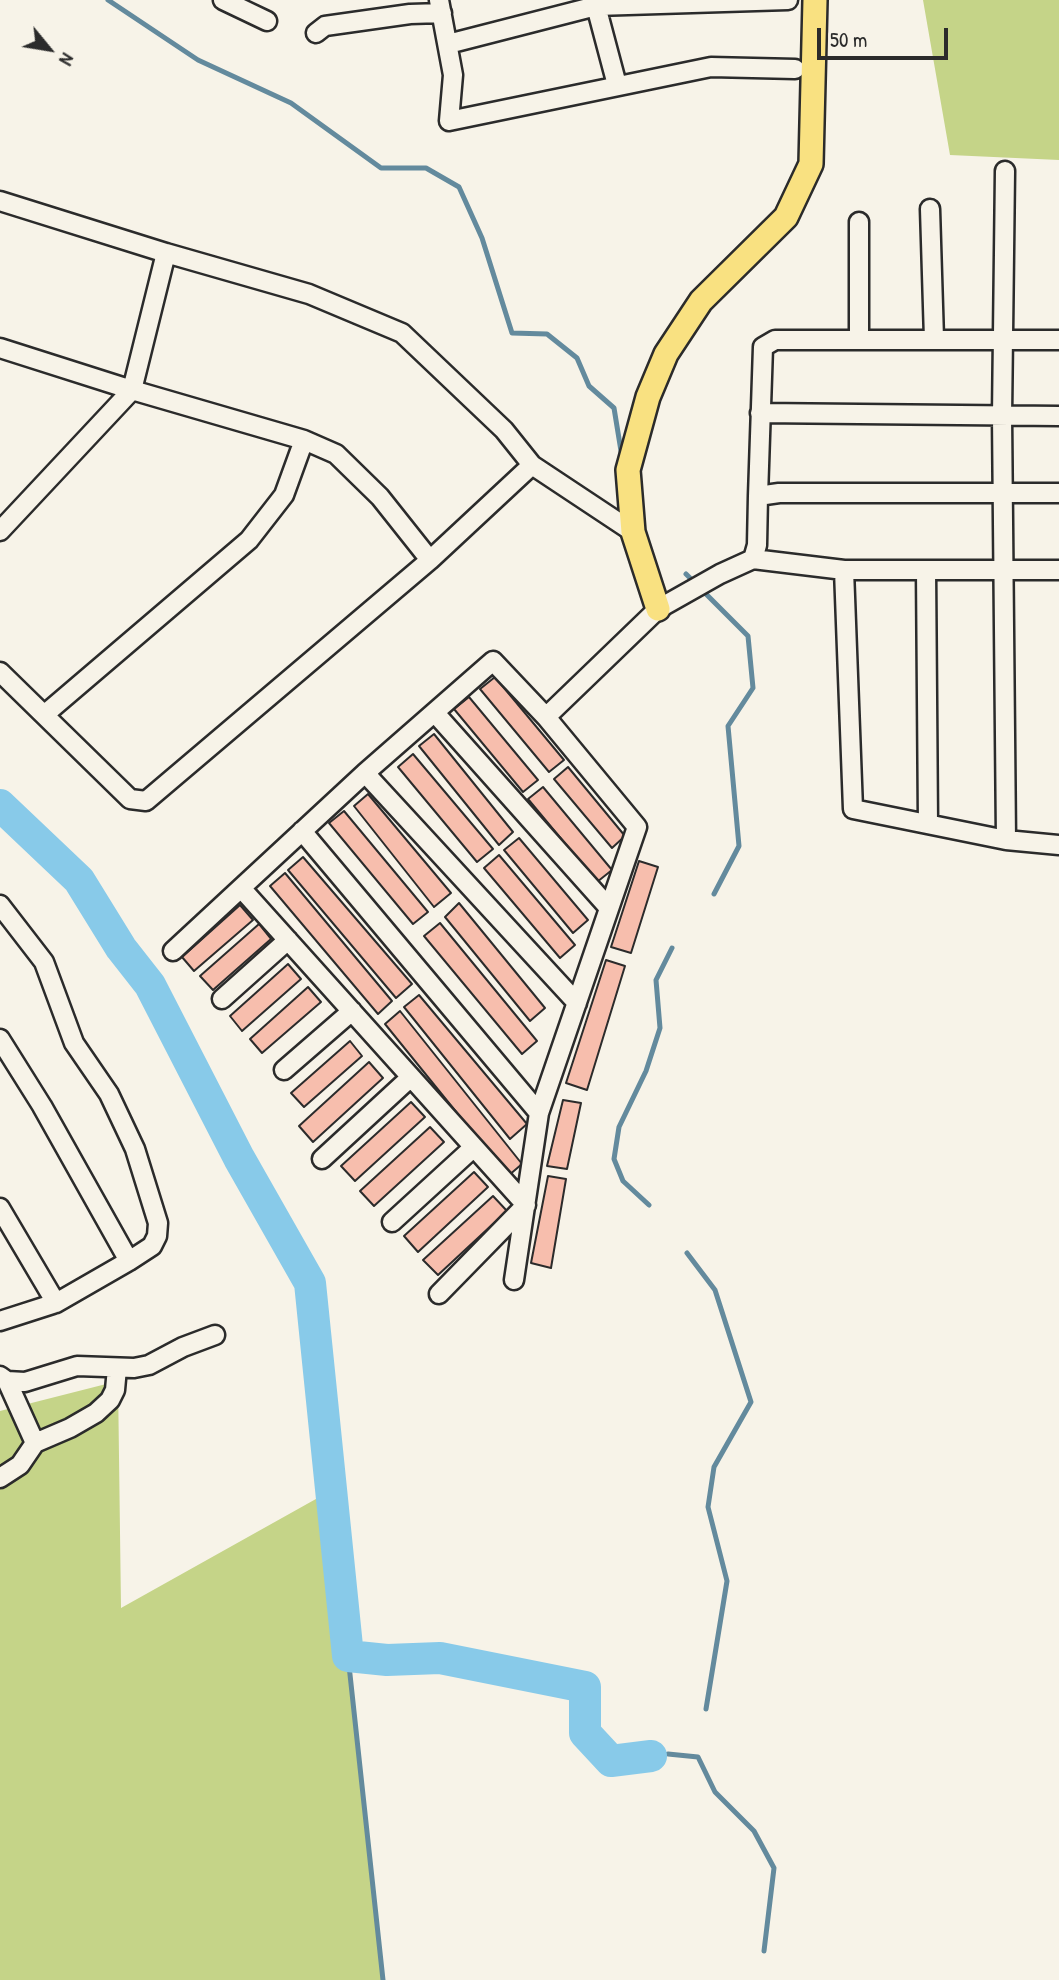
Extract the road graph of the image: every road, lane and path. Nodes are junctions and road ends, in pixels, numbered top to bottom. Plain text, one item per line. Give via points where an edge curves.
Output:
1 (223, 0) edge
2 (788, 0) edge
3 (815, 0) edge
4 (440, 6) edge
5 (596, 6) junction
6 (267, 21) dead end
7 (316, 33) dead end
8 (448, 44) junction
9 (795, 69) dead end
10 (617, 85) junction
11 (1004, 171) dead end
12 (0, 201) edge
13 (930, 209) dead end
14 (859, 222) dead end
15 (166, 253) junction
16 (859, 339) junction
17 (934, 339) junction
18 (1002, 340) junction
19 (1059, 340) edge
20 (0, 348) edge
21 (132, 390) junction
22 (760, 413) junction
23 (1002, 416) junction
24 (1059, 416) edge
25 (304, 440) junction
26 (532, 465) junction
27 (1003, 493) junction
28 (1059, 493) edge
29 (758, 496) junction
30 (0, 531) edge
31 (633, 532) junction
32 (753, 559) junction
33 (429, 560) junction
34 (844, 570) junction
35 (926, 570) junction
36 (1004, 570) junction
37 (1059, 570) edge
38 (658, 609) junction
39 (0, 672) edge
40 (435, 713) junction
41 (44, 715) junction
42 (546, 717) junction
43 (365, 773) junction
44 (928, 824) junction
45 (302, 831) junction
46 (1006, 840) junction
47 (1059, 845) edge
48 (241, 888) junction
49 (0, 905) edge
50 (609, 908) junction
51 (288, 940) junction
52 (173, 951) dead end
53 (222, 999) dead end
54 (577, 1003) junction
55 (352, 1011) junction
56 (0, 1040) edge
57 (284, 1070) dead end
58 (411, 1077) junction
59 (539, 1113) junction
60 (474, 1147) junction
61 (322, 1159) dead end
62 (526, 1205) junction
63 (0, 1208) edge
64 (392, 1222) dead end
65 (129, 1261) junction
66 (514, 1280) dead end
67 (439, 1294) dead end
68 (56, 1303) junction
69 (0, 1321) edge
70 (215, 1335) dead end
71 (117, 1368) junction
72 (3, 1378) edge
73 (35, 1443) junction
74 (0, 1478) edge

1 - 6 street
2 - 5 street
3 - 31 main road via 811,164 786,217 701,301 666,354 648,397 628,470
4 - 7 street via 325,26
4 - 8 street
5 - 8 street
5 - 10 street
8 - 10 street via 453,75 449,121
9 - 10 street via 711,67
11 - 18 street
12 - 15 street
13 - 17 street
14 - 16 street
15 - 21 street
15 - 26 street via 309,294 402,333 505,430
16 - 17 street
16 - 22 street via 775,340 763,347
17 - 18 street
18 - 19 street
18 - 23 street
20 - 21 street
21 - 25 street
21 - 30 street
22 - 23 street
22 - 29 street
23 - 24 street
23 - 27 street
25 - 33 street via 336,454 380,497
25 - 41 street via 284,495 249,540
26 - 31 street
26 - 33 street
27 - 28 street
27 - 29 street
27 - 36 street
29 - 32 street
31 - 38 main road
32 - 34 street
32 - 38 street
33 - 41 street via 146,801 130,799
34 - 35 street
34 - 44 street via 853,809
35 - 36 street
35 - 44 street
36 - 37 street
36 - 46 street
38 - 42 street
39 - 41 street
40 - 42 street via 493,661
40 - 43 street
40 - 50 street
42 - 50 street via 637,827
43 - 45 street
43 - 54 street
44 - 46 street
45 - 48 street
45 - 59 street
46 - 47 street
48 - 51 street
48 - 52 street
49 - 65 street via 44,962 74,1043 109,1094 135,1149 158,1223 152,1246
50 - 54 street
51 - 53 street
51 - 55 street
54 - 59 street
55 - 57 street
55 - 58 street
56 - 65 street
58 - 60 street
58 - 61 street
59 - 62 street
60 - 62 street
60 - 64 street
62 - 66 street
62 - 67 street
63 - 68 street
65 - 68 street
68 - 69 street
70 - 71 street via 149,1366
71 - 72 street via 77,1366 25,1382
71 - 73 street via 115,1390 96,1413
72 - 73 street
73 - 74 street via 20,1465

